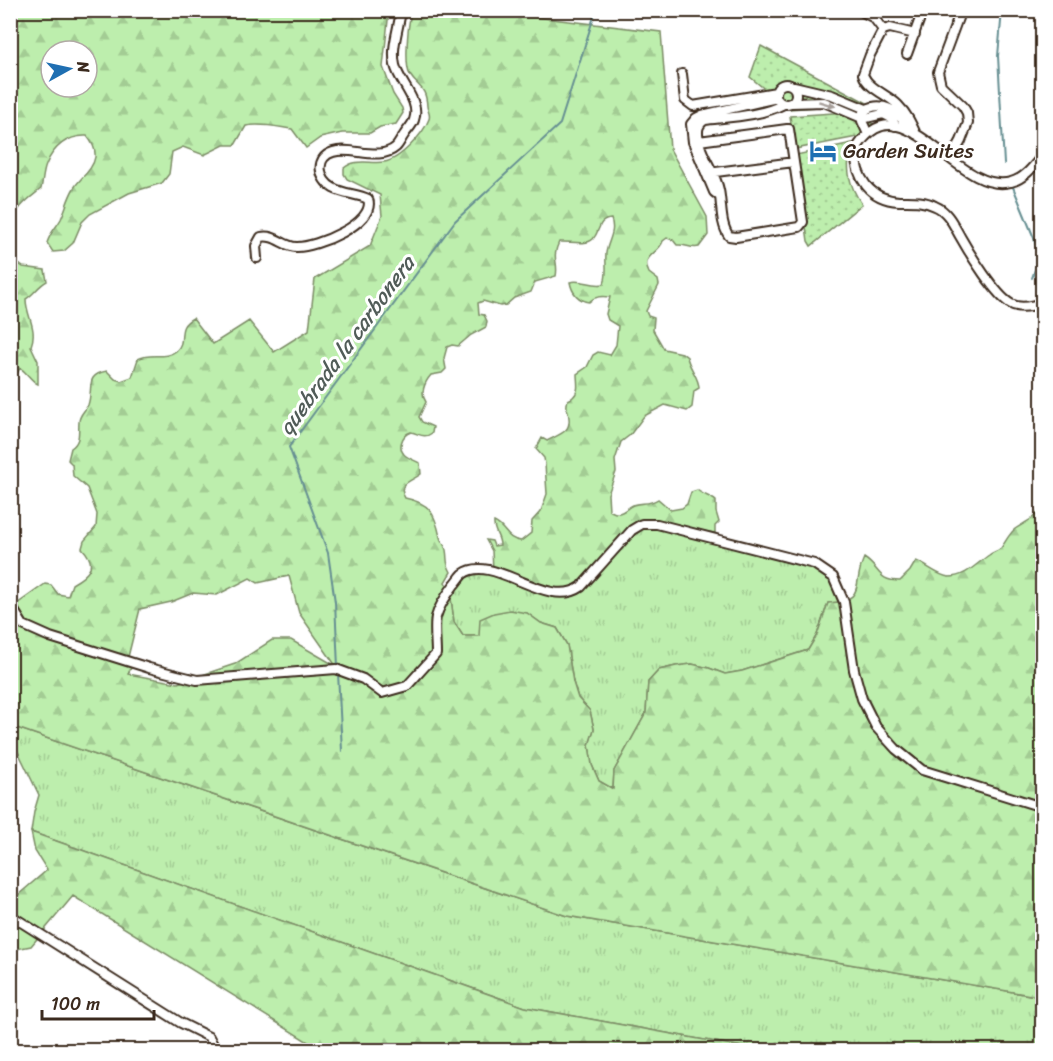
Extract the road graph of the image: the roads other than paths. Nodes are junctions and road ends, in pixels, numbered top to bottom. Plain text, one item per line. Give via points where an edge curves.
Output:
1 (401, 10) edge
2 (859, 10) edge
3 (923, 10) edge
4 (961, 10) edge
5 (884, 30) junction
6 (915, 34) junction
7 (908, 54) dead end
8 (682, 75) dead end
9 (794, 87) junction
10 (776, 95) junction
11 (788, 104) junction
12 (866, 109) junction
13 (741, 112) junction
14 (862, 119) junction
15 (895, 126) junction
16 (905, 128) junction
17 (867, 132) junction
18 (916, 134) junction
19 (696, 142) junction
20 (1042, 156) edge
21 (951, 159) junction
22 (794, 162) junction
23 (709, 173) junction
24 (257, 258) dead end
25 (1042, 303) edge
26 (10, 604) edge
27 (1042, 807) edge
28 (10, 915) edge
29 (216, 1050) edge

1 - 24 street via 394,63 414,105 413,124 390,150 332,152 320,168 322,177 333,188 368,200 367,214 318,244 296,247 273,237 261,237 256,246
2 - 5 street via 874,18
3 - 6 street
4 - 21 street via 938,72 941,85 967,113 968,123
5 - 6 street
5 - 18 street via 863,70 864,77 898,105
6 - 7 street
8 - 10 street via 686,100 693,106
9 - 10 street via 782,84
9 - 11 street via 796,96
9 - 12 street
10 - 11 street
10 - 13 street
11 - 13 street
11 -> 14 street via 824,102
12 - 14 street
12 - 16 street via 887,107 900,115
13 - 19 street via 696,118 691,124
14 - 15 street via 883,114 893,119
14 - 17 street
15 - 16 street
15 - 17 street via 876,126
16 - 18 street
17 - 25 street via 855,151 864,184 887,199 927,202 938,207 1004,298 1024,307
18 - 21 street
19 - 22 street via 787,129
19 - 23 street
20 - 21 street via 1024,176 998,184 972,176
22 - 23 street
22 - 23 street via 803,222 799,227 736,237 729,236 724,227 719,196
26 - 27 street via 23,625 50,637 197,680 336,669 363,679 382,693 406,686 436,654 435,618 463,574 477,569 493,570 547,591 574,592 632,530 642,524 657,524 814,564 833,577 844,602 862,699 876,727 922,770
28 - 29 street via 209,1037

